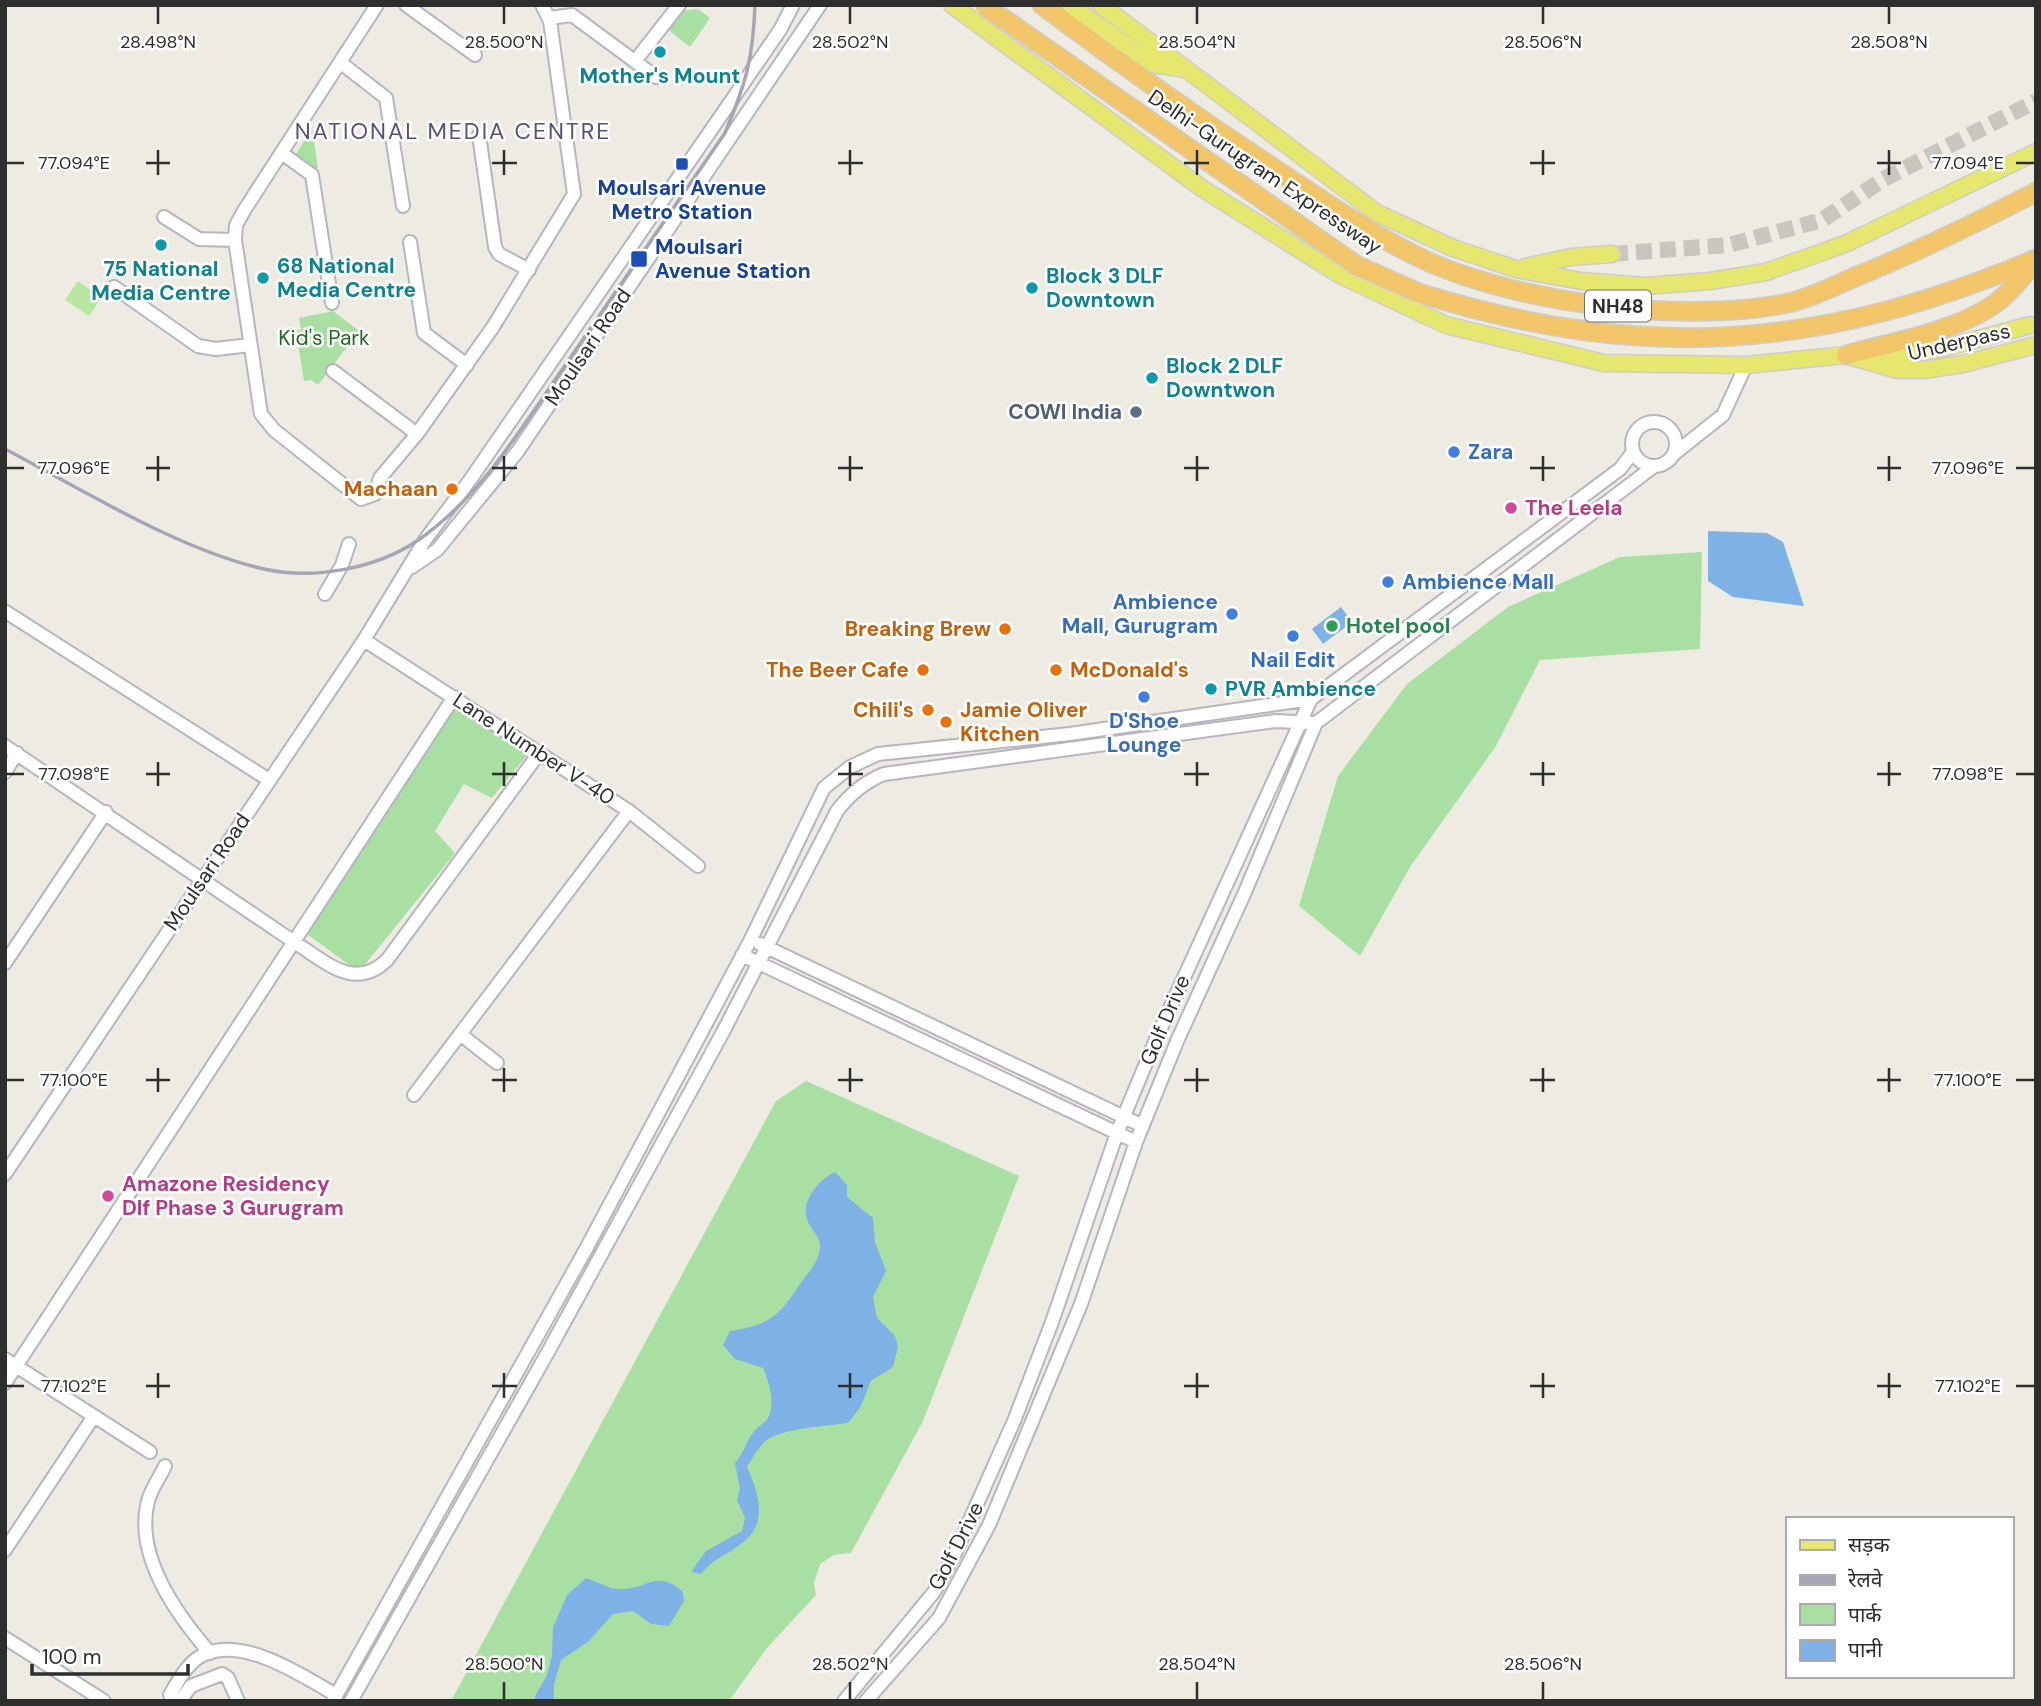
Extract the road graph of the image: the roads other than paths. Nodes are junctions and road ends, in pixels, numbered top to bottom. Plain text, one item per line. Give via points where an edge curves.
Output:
1 (377, 5) edge
2 (406, 5) edge
3 (542, 5) edge
4 (679, 5) edge
5 (793, 5) edge
6 (820, 5) edge
7 (952, 5) edge
8 (984, 5) edge
9 (1000, 5) edge
10 (1042, 5) edge
11 (1070, 5) edge
12 (1101, 5) edge
13 (549, 18) junction
14 (1008, 46) junction
15 (475, 55) dead end
16 (635, 61) junction
17 (341, 63) junction
18 (1188, 70) junction
19 (656, 77) dead end
20 (478, 135) dead end
21 (2036, 152) edge
22 (283, 154) junction
23 (2036, 192) edge
24 (402, 206) dead end
25 (164, 217) dead end
26 (235, 240) junction
27 (410, 242) dead end
28 (1612, 254) tunnel mouth
29 (2036, 260) edge
30 (1516, 269) junction
31 (529, 270) junction
32 (114, 287) dead end
33 (332, 303) dead end
34 (2030, 325) dead end
35 (250, 345) junction
36 (2036, 345) edge
37 (1846, 355) junction
38 (467, 365) junction
39 (1746, 365) junction
40 (333, 371) dead end
41 (417, 434) junction
42 (1633, 452) junction
43 (1674, 454) junction
44 (1653, 467) junction
45 (349, 544) dead end
46 (409, 569) junction
47 (325, 594) dead end
48 (6, 612) edge
49 (364, 640) junction
50 (454, 697) junction
51 (1311, 699) junction
52 (1316, 723) junction
53 (1300, 724) junction
54 (5, 746) edge
55 (540, 752) junction
56 (18, 753) junction
57 (5, 772) edge
58 (269, 780) junction
59 (629, 811) junction
60 (106, 812) junction
61 (698, 866) dead end
62 (202, 880) junction
63 (751, 939) junction
64 (294, 942) junction
65 (767, 947) junction
66 (742, 955) junction
67 (759, 963) junction
68 (5, 964) edge
69 (1183, 975) junction
70 (1201, 985) junction
71 (460, 1034) junction
72 (497, 1063) dead end
73 (414, 1095) dead end
74 (665, 1103) junction
75 (680, 1111) junction
76 (1124, 1117) junction
77 (1143, 1126) junction
78 (1117, 1133) junction
79 (1136, 1142) junction
80 (5, 1174) edge
81 (533, 1345) junction
82 (548, 1352) junction
83 (11, 1363) edge
84 (5, 1384) edge
85 (94, 1416) junction
86 (149, 1452) dead end
87 (165, 1466) dead end
88 (5, 1550) edge
89 (5, 1638) edge
90 (210, 1653) junction
91 (853, 1689) junction
92 (175, 1698) edge
93 (335, 1698) edge
94 (867, 1700) edge
95 (104, 1701) edge
96 (238, 1701) edge
97 (351, 1701) edge
98 (844, 1701) edge

1 - 17 street
2 - 15 street
3 - 13 street
4 - 16 street
5 - 46 street, Moulsari Road
6 - 46 street, Moulsari Road via 518,451 437,550
7 - 14 main road
8 - 29 highway, Delhi-Gurugram Expressway / NH48, bridge via 1356,265 1419,293 1524,323 1597,335 1665,339 1738,338 1820,328
9 - 14 main road via 998,25
10 - 23 highway, Delhi-Gurugram Expressway / NH48 via 1169,100 1378,237 1432,263 1555,298 1638,308 1711,310 1788,303 1930,247
11 - 18 main road via 1153,64
12 - 18 main road
13 - 16 street via 572,15
13 - 31 street via 574,194
14 - 39 main road via 1203,188 1340,275 1416,313 1446,325 1604,363
16 - 19 street
17 - 22 street
17 - 24 street via 386,98
18 - 30 main road via 1377,213 1453,248
20 - 31 street via 495,247 499,254
21 - 30 main road via 1845,244 1766,272 1645,286
22 - 26 street via 244,209
22 - 33 street via 312,175
25 - 26 street via 199,239
26 - 35 street
27 - 38 street via 424,333
28 - 30 main road
29 - 37 highway via 2010,291 1987,309 1946,327
31 - 38 street
32 - 35 street via 198,346
34 - 37 main road, Underpass via 1918,353
35 - 41 street via 265,422 355,497 366,499 374,494 380,478
36 - 37 main road via 1924,370 1898,370
37 - 39 main road
38 - 41 street
39 - 43 street via 1723,415
40 - 41 street
42 - 43 street via 1636,431 1653,422 1666,425 1674,435
42 - 44 street
42 - 51 street, Golf Drive via 1620,469
43 - 44 street via 1665,464
44 - 52 street, Golf Drive
45 - 47 street
46 - 49 street, Moulsari Road
48 - 58 street
49 - 50 street, Lane Number V-40
49 - 58 street, Moulsari Road
50 - 55 street, Lane Number V-40
50 - 64 street
51 - 53 street, Golf Drive
51 - 63 street via 1070,734 872,755 824,788
52 - 53 street
52 - 70 street, Golf Drive
53 - 65 street via 1263,723 884,774 855,790 837,811
53 - 69 street, Golf Drive
54 - 56 street
55 - 59 street, Lane Number V-40
55 - 64 street via 379,968 354,976
56 - 57 street
56 - 60 street
58 - 62 street, Moulsari Road
59 - 61 street, Lane Number V-40
59 - 71 street
60 - 62 street
60 - 68 street
62 - 64 street
62 - 80 street, Moulsari Road
63 - 65 street
63 - 66 street
64 - 83 street
65 - 67 street
65 - 76 street
66 - 67 street
66 - 74 street
67 - 75 street
67 - 78 street
69 - 70 street
69 - 76 street, Golf Drive
70 - 77 street, Golf Drive
71 - 72 street
71 - 73 street
74 - 75 street
74 - 81 street
75 - 82 street
76 - 77 street
76 - 78 street, Golf Drive
77 - 79 street, Golf Drive
78 - 79 street
78 - 91 street, Golf Drive via 1038,1359 956,1551 927,1602
79 - 94 street, Golf Drive via 1081,1304 974,1558 939,1618
81 - 82 street
81 - 93 street
82 - 97 street
83 - 84 street
83 - 85 street
85 - 86 street
85 - 88 street
87 - 90 street via 148,1499 146,1545 169,1597
89 - 95 street
90 - 92 street via 188,1667
90 - 93 street via 226,1650 276,1661
91 - 94 street
91 - 98 street, Golf Drive
92 - 96 street via 222,1674

